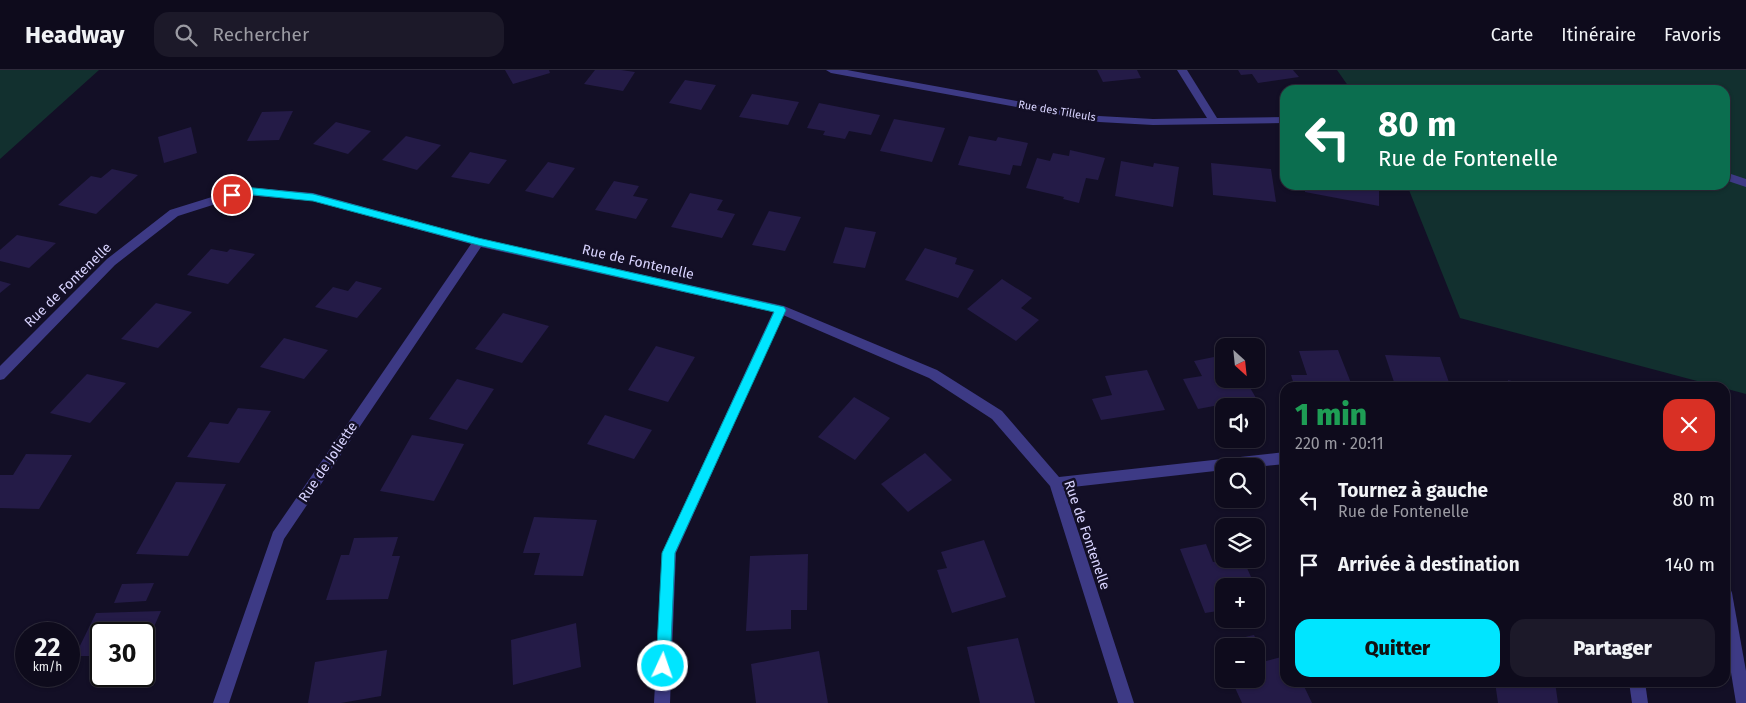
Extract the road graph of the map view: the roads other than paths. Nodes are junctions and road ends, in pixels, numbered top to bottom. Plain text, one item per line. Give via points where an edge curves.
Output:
1 (831, 70) edge
2 (1182, 70) edge
3 (1280, 120) edge
4 (1214, 121) junction
5 (1730, 178) edge
6 (1746, 183) edge
7 (478, 242) junction
8 (780, 310) junction
9 (0, 375) edge
10 (1280, 459) edge
11 (1056, 483) junction
12 (1730, 622) edge
13 (1638, 687) edge
14 (222, 703) edge
15 (662, 703) edge
16 (1126, 703) edge
17 (1640, 703) edge
18 (1744, 703) edge

1 - 4 street, Rue des Tilleuls via 1099,118 1153,122
2 - 4 street
3 - 4 street, Rue des Tilleuls
5 - 6 street
7 - 8 street, Rue de Fontenelle
7 - 9 street, Rue de Fontenelle via 313,197 244,191 174,213 111,262
7 - 14 street, Rue de Joliette via 278,536
8 - 11 street, Rue de Fontenelle via 933,374 998,415
8 - 15 street via 669,553
10 - 11 street
11 - 16 street, Rue de Fontenelle
12 - 18 street
13 - 17 street

